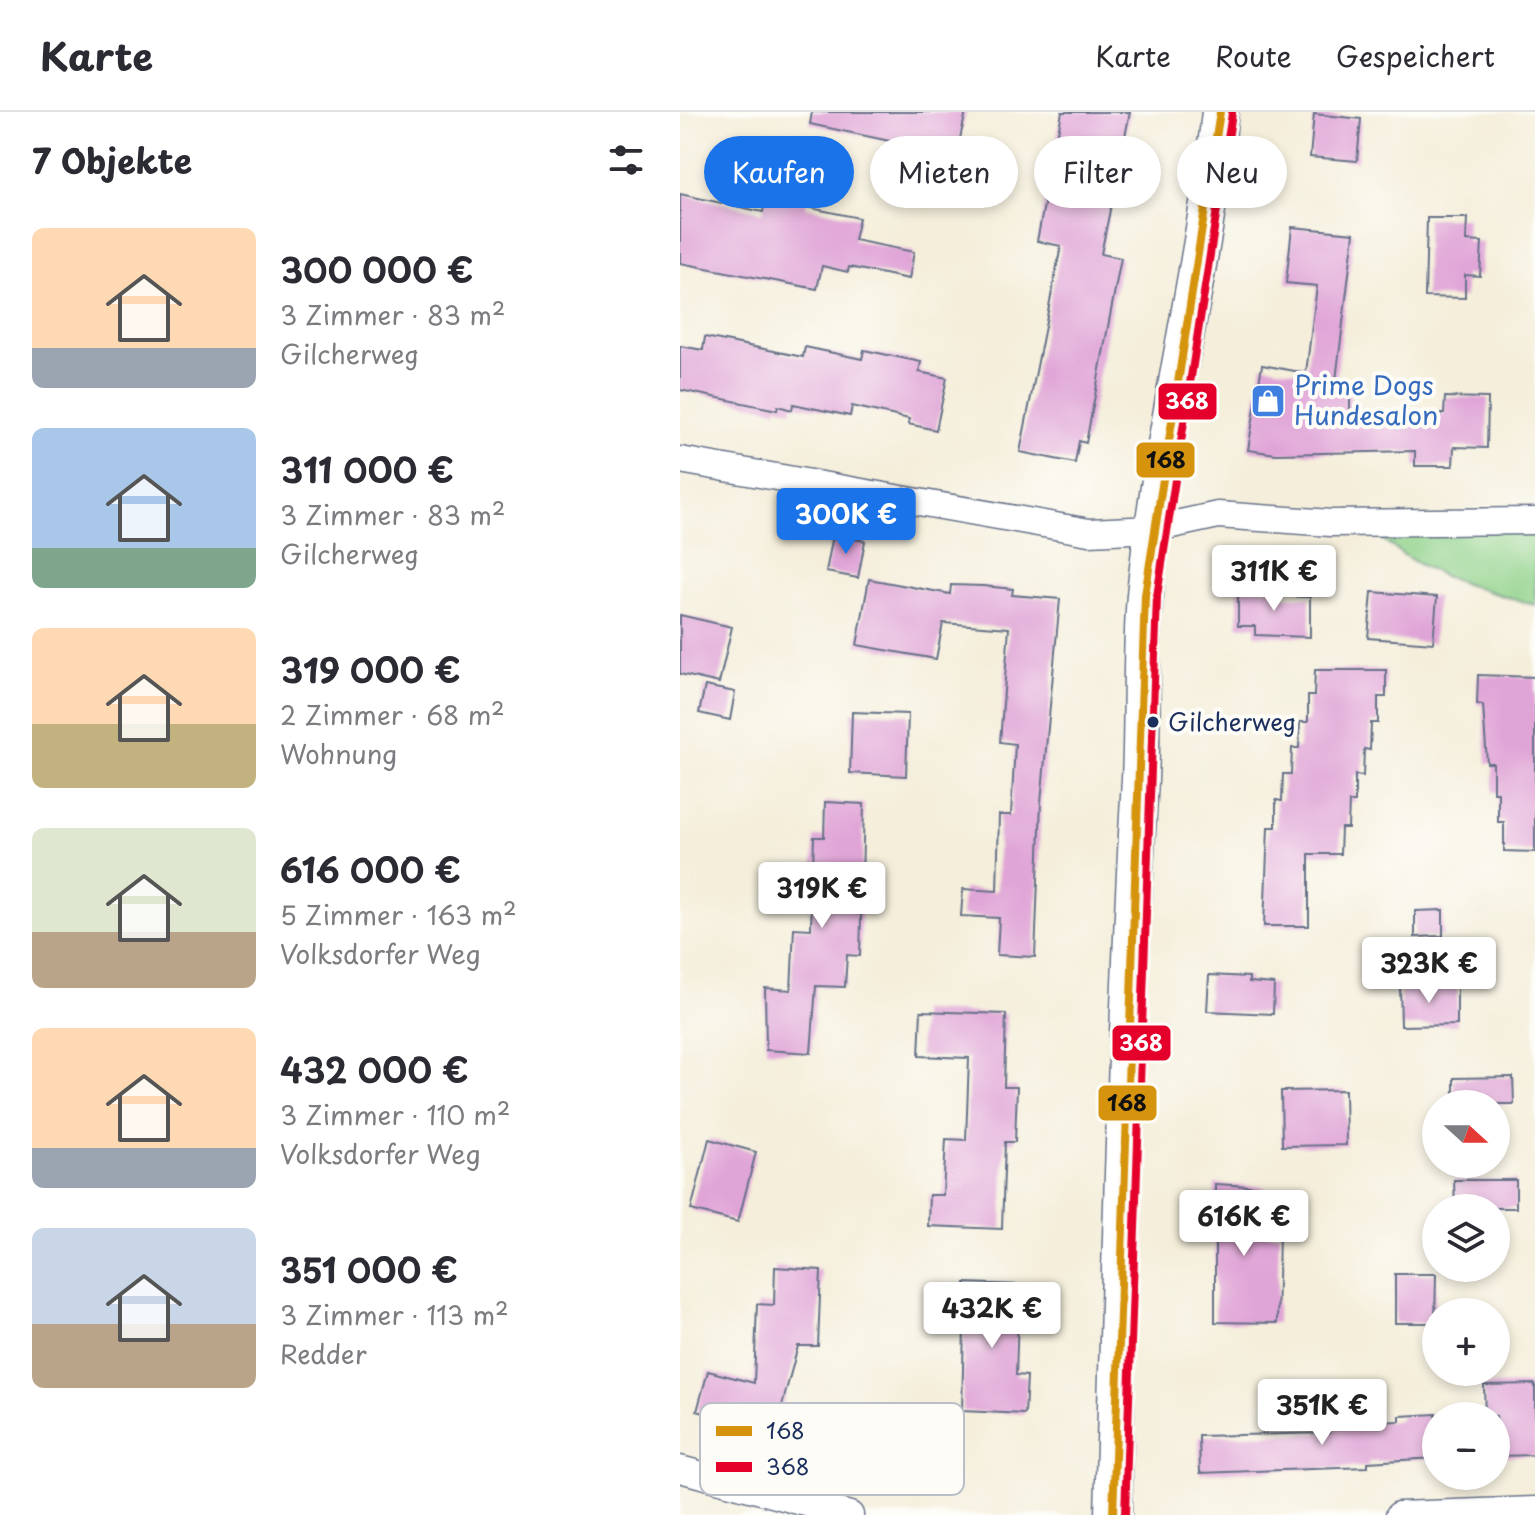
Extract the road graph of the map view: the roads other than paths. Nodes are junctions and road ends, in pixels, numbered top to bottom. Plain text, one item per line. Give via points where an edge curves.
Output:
1 (1220, 112) edge
2 (680, 460) edge
3 (1535, 521) edge
4 (1153, 529) junction
5 (680, 1469) edge
6 (700, 1474) edge
7 (776, 1495) edge
8 (1535, 1510) edge
9 (850, 1515) edge
10 (1113, 1515) edge
11 (1399, 1515) edge

1 - 4 street
2 - 4 street via 1089,532
3 - 4 street via 1331,523 1218,515
4 - 10 street via 1145,599 1125,1073
5 - 6 street
7 - 9 street
8 - 11 street

